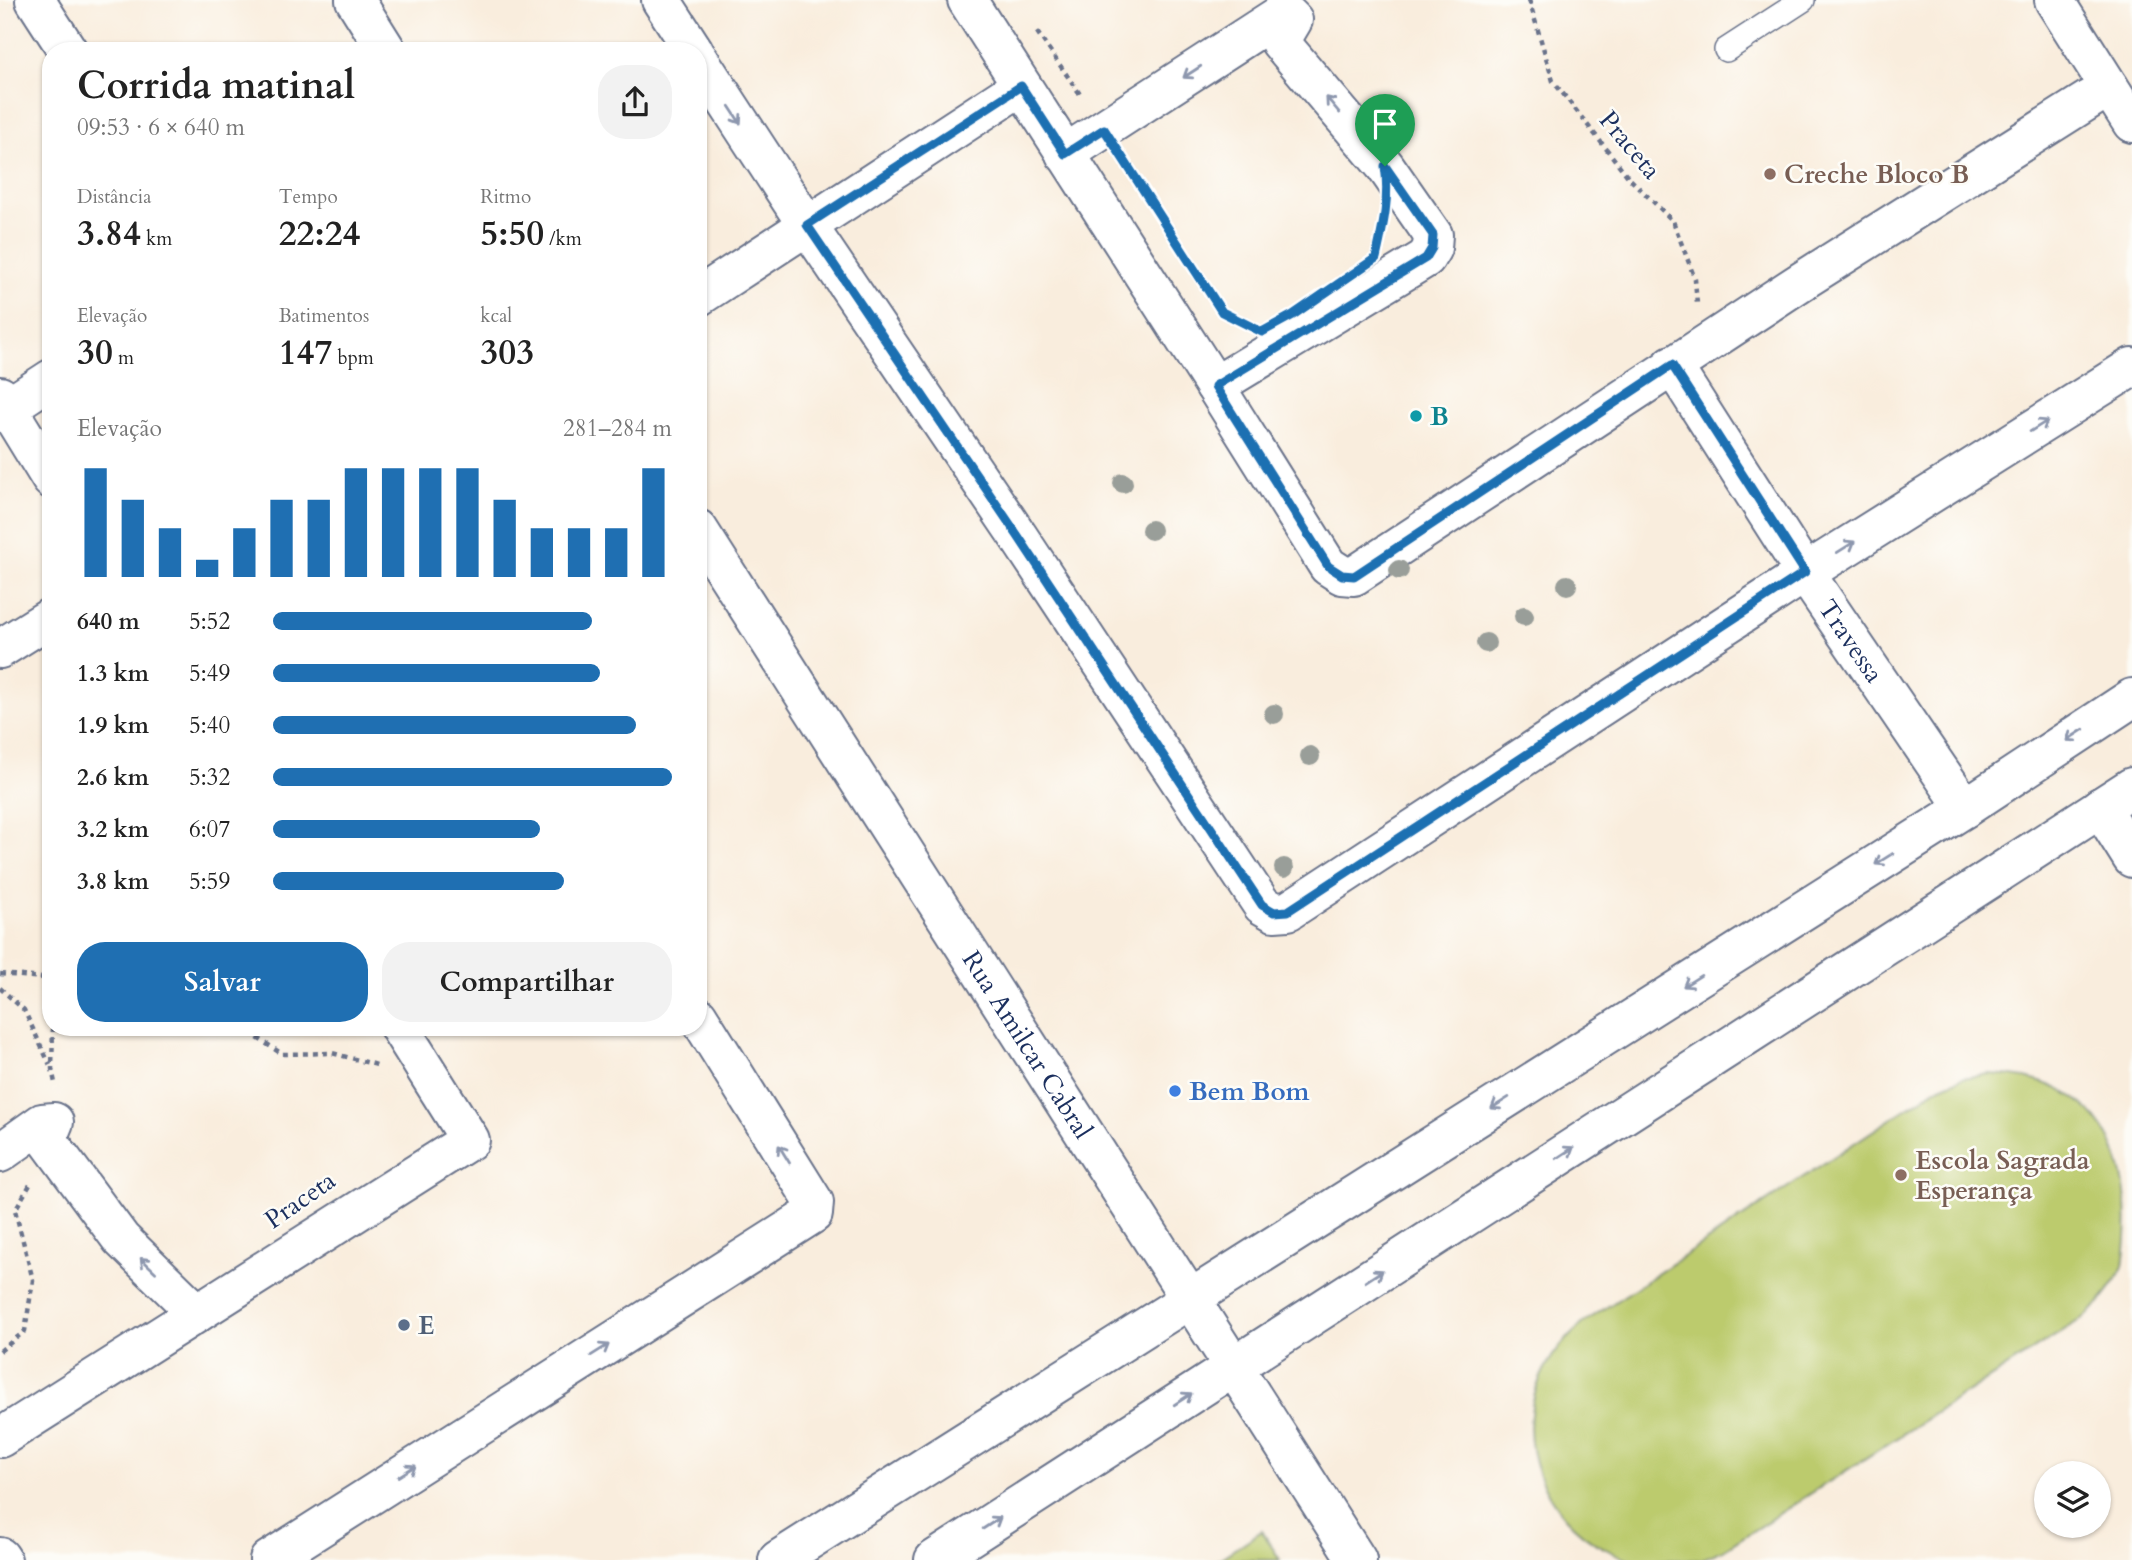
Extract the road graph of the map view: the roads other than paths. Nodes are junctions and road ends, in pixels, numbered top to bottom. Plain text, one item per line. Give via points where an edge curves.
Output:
1 (35, 0) edge
2 (355, 0) edge
3 (661, 0) edge
4 (967, 0) edge
5 (1803, 0) edge
6 (2054, 0) edge
7 (62, 42) edge
8 (381, 42) edge
9 (688, 42) edge
10 (1726, 50) dead end
11 (707, 72) edge
12 (1021, 86) junction
13 (2109, 88) junction
14 (2132, 123) edge
15 (1065, 154) junction
16 (807, 225) junction
17 (707, 291) edge
18 (1672, 365) junction
19 (2132, 367) edge
20 (42, 383) edge
21 (1215, 386) junction
22 (4, 401) edge
23 (42, 464) edge
24 (707, 543) edge
25 (1805, 572) junction
26 (42, 623) edge
27 (0, 649) edge
28 (2132, 698) edge
29 (2132, 787) edge
30 (1965, 807) junction
31 (2100, 807) junction
32 (2132, 858) edge
33 (707, 1030) edge
34 (405, 1036) edge
35 (0, 1153) edge
36 (1190, 1299) junction
37 (197, 1313) junction
38 (1234, 1366) junction
39 (0, 1438) edge
40 (269, 1560) edge
41 (778, 1560) edge
42 (934, 1560) edge
43 (1357, 1560) edge

1 - 7 street
2 - 8 street
3 - 9 street
4 - 12 street
5 - 10 lane
6 - 13 street
11 -> 16 street
12 - 15 street
12 - 16 street
13 - 14 street
13 - 18 street
15 - 21 street
21 -> 15 street via 1426,258 1433,235 1385,166 1280,42 1293,20 1288,15 1278,16
16 - 17 street
16 - 25 street via 1262,905 1274,912 1288,911
18 - 21 street via 1354,576 1328,566
18 - 25 street, Travessa
25 -> 19 street
20 - 22 street
22 - 23 street
24 - 36 street, Rua Amilcar Cabral
25 - 30 street, Travessa
26 - 27 street
28 -> 30 street
29 - 31 street
30 -> 36 street
31 - 32 street
38 -> 31 street
40 -> 33 street via 813,1214 814,1202
34 - 37 street via 470,1140
37 -> 35 street via 121,1239 47,1139 54,1122 43,1123
36 - 38 street, Rua Amilcar Cabral
36 - 41 street
37 - 39 street
42 -> 38 street
38 - 43 street, Rua Amilcar Cabral

